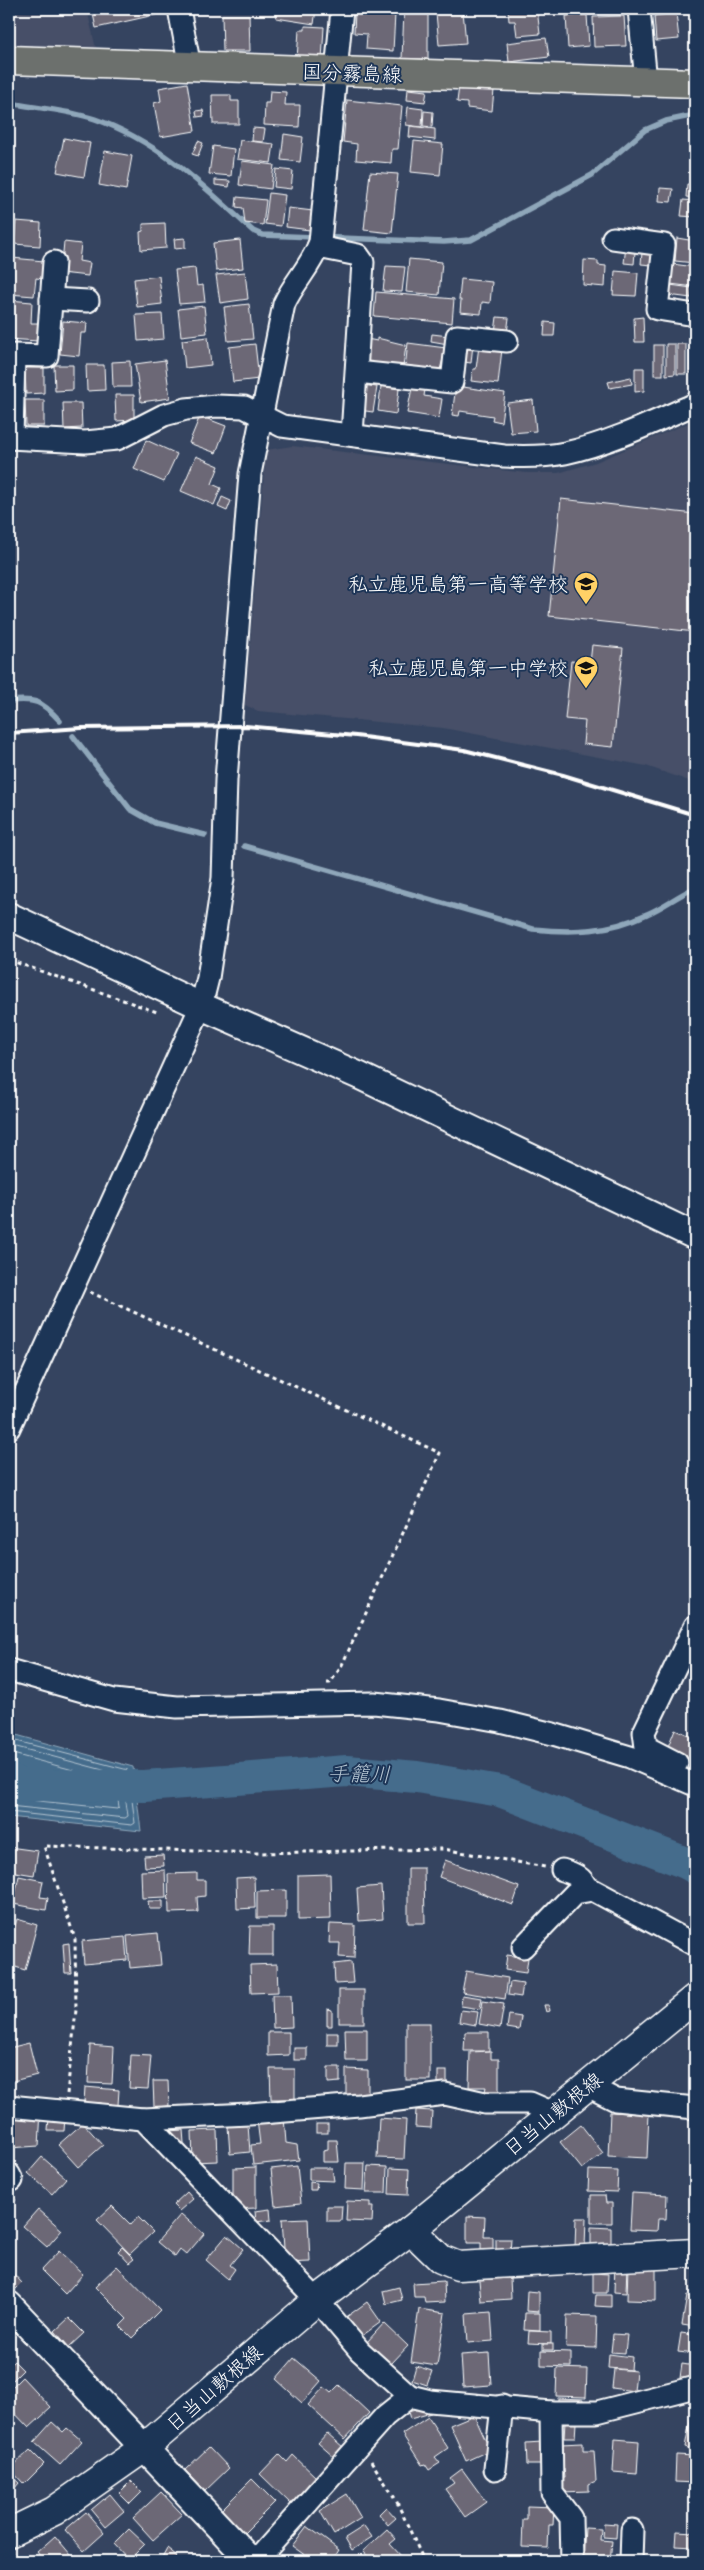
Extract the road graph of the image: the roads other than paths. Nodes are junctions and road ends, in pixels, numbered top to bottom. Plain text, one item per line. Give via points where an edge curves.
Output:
1 (179, 9) edge
2 (342, 9) edge
3 (639, 9) edge
4 (9, 60) edge
5 (190, 67) junction
6 (337, 72) junction
7 (646, 82) junction
8 (695, 83) edge
9 (613, 238) dead end
10 (319, 240) junction
11 (54, 262) dead end
12 (51, 299) junction
13 (88, 301) dead end
14 (695, 315) edge
15 (507, 341) dead end
16 (357, 372) junction
17 (695, 404) edge
18 (262, 418) junction
19 (352, 435) junction
20 (10, 438) edge
21 (9, 916) edge
22 (197, 1015) junction
23 (695, 1236) edge
24 (9, 1428) edge
25 (695, 1626) edge
26 (9, 1670) edge
27 (695, 1772) edge
28 (695, 1785) edge
29 (562, 1870) road end
30 (587, 1889) junction
31 (695, 1945) edge
32 (523, 1947) dead end
33 (695, 1998) edge
34 (588, 2086) junction
35 (9, 2106) edge
36 (695, 2108) edge
37 (553, 2113) junction
38 (142, 2118) junction
39 (411, 2230) junction
40 (695, 2253) edge
41 (317, 2300) junction
42 (9, 2305) edge
43 (695, 2387) edge
44 (410, 2396) junction
45 (502, 2406) junction
46 (550, 2412) junction
47 (144, 2448) junction
48 (495, 2469) dead end
49 (632, 2530) dead end
50 (9, 2533) edge
51 (251, 2561) edge
52 (256, 2561) edge
53 (572, 2561) edge
54 (631, 2561) edge

1 - 5 street
2 - 6 street
3 - 7 street
4 - 5 main road, 国分霧島線
5 - 6 main road, 国分霧島線
6 - 7 main road, 国分霧島線
6 - 10 street
7 - 8 main road, 国分霧島線
9 - 14 street via 664,245 657,309
10 - 16 street via 358,255 363,262
10 - 18 street via 310,264 292,286 284,304
11 - 12 street
12 - 13 street
12 - 20 street via 47,356 14,355
15 - 16 street via 457,336 452,382
16 - 19 street
17 - 19 street via 607,440 565,453 537,457 504,456
18 - 19 street via 282,426
18 - 20 street via 244,407 209,406 164,415 117,439 85,442
18 - 22 street via 250,474 226,780 223,878 208,978
21 - 22 street
22 - 23 street via 360,1076
22 - 24 street
25 - 27 street via 644,1732 646,1747
26 - 28 street via 114,1700 177,1707 374,1703 439,1710 500,1721 596,1746 630,1756
29 - 30 street via 579,1878
30 - 31 street via 607,1896
30 - 32 street via 575,1893
33 - 34 main road, 日当山敷根線
34 - 36 street via 616,2100
34 - 37 main road, 日当山敷根線
35 - 38 street
37 - 38 street via 530,2103 485,2103 445,2094 249,2114
37 - 39 main road, 日当山敷根線
38 - 41 street
39 - 40 main road via 441,2259 458,2266
39 - 41 main road, 日当山敷根線
41 - 44 street via 360,2350
41 - 47 main road, 日当山敷根線
42 - 47 street
43 - 46 street via 597,2412
44 - 45 street via 430,2401
44 - 52 street via 385,2416
45 - 46 street
45 - 48 street
46 - 53 street via 552,2493 571,2518
47 - 50 main road, 日当山敷根線 via 54,2511
47 - 51 street
49 - 54 street

